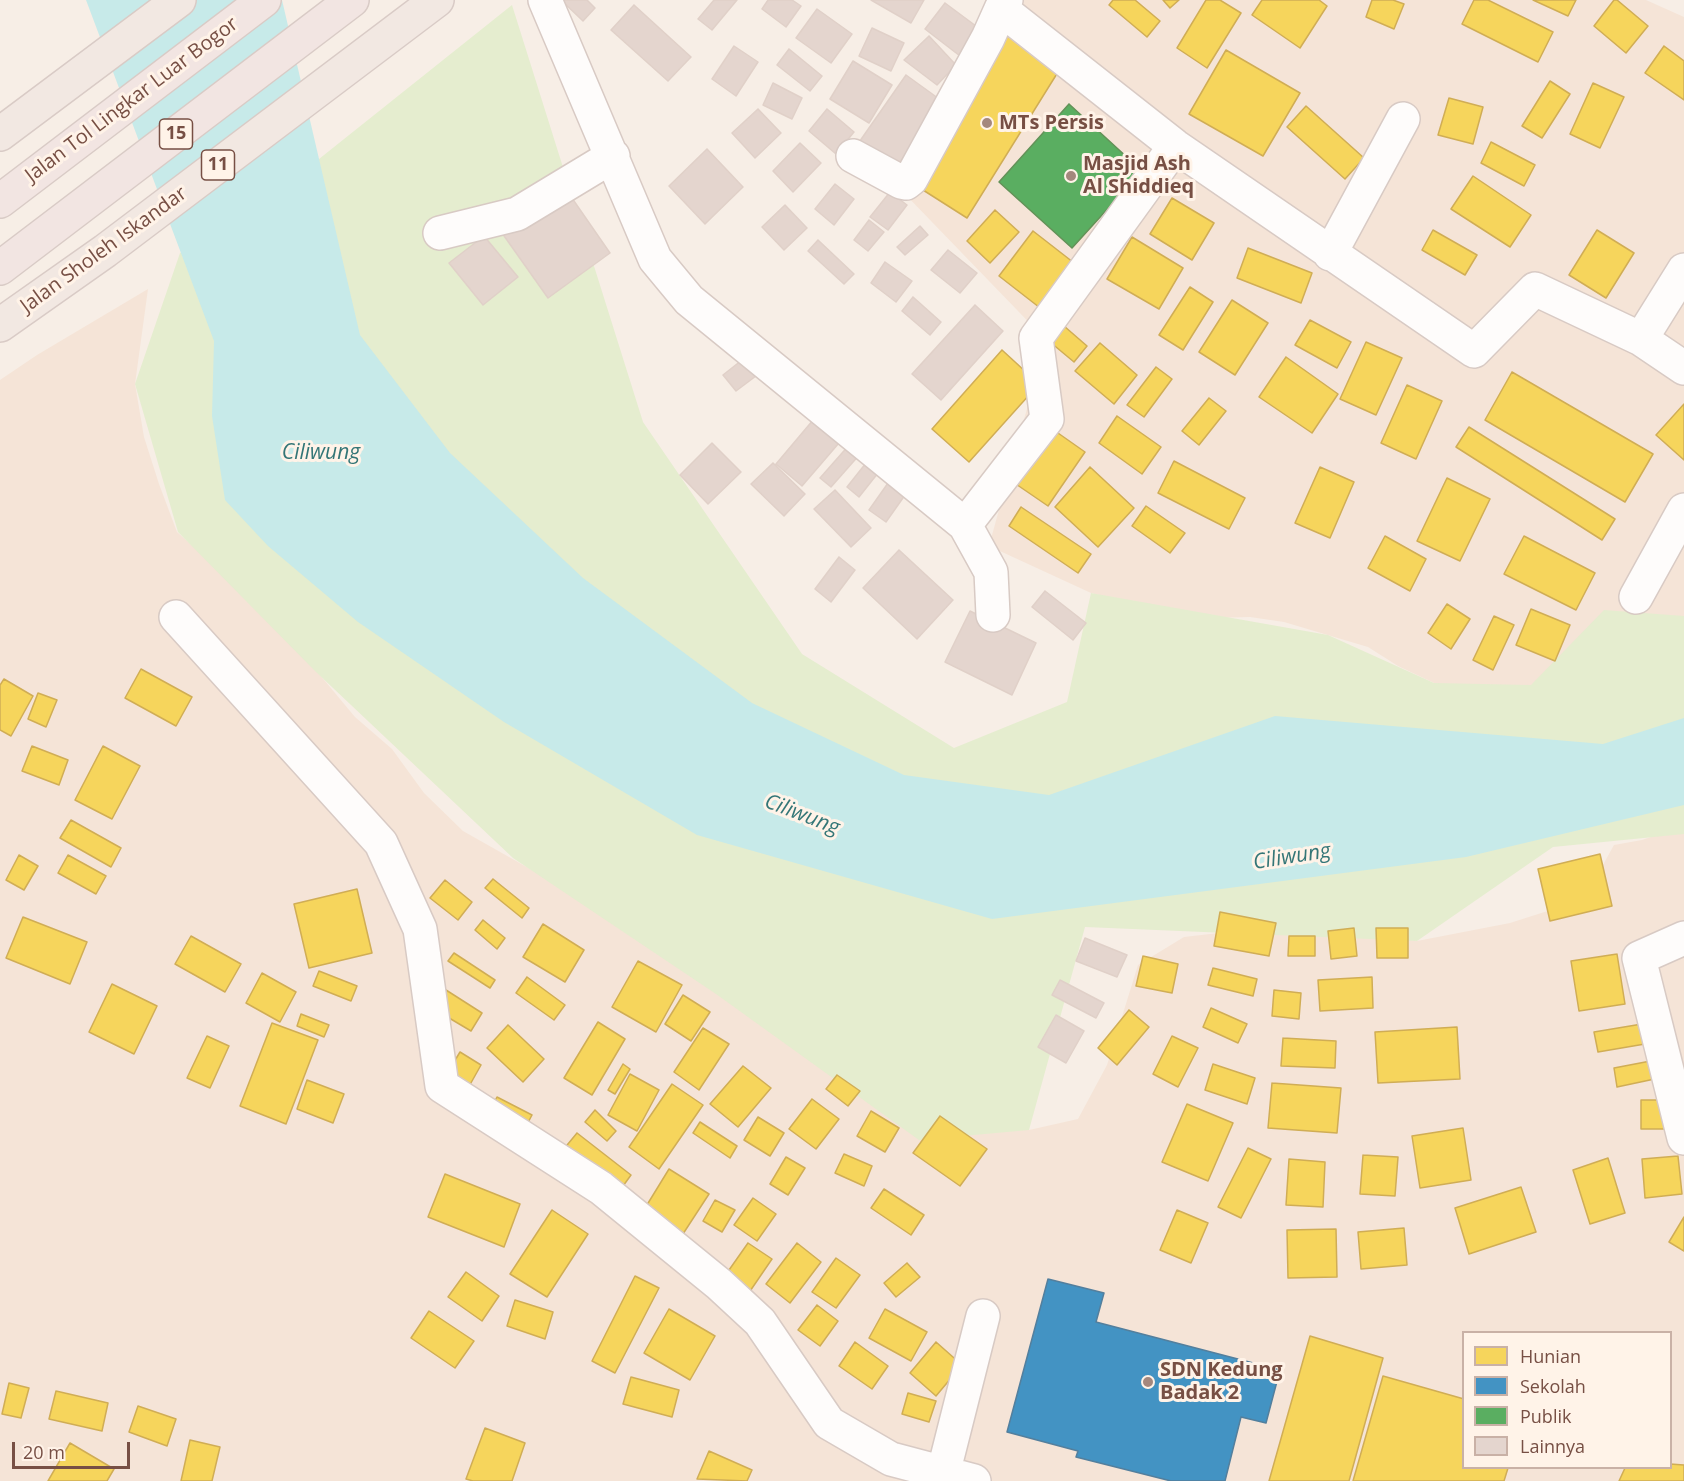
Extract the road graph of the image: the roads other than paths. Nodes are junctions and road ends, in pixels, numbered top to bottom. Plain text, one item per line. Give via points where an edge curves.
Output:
1 (179, 0) edge
2 (264, 0) edge
3 (352, 0) edge
4 (436, 0) edge
5 (545, 0) edge
6 (1003, 5) edge
7 (1403, 119) dead end
8 (0, 134) edge
9 (1175, 146) junction
10 (613, 156) junction
11 (853, 156) dead end
12 (0, 201) edge
13 (440, 233) dead end
14 (1330, 254) junction
15 (0, 268) edge
16 (1684, 270) edge
17 (0, 325) edge
18 (1641, 339) junction
19 (1684, 368) edge
20 (1684, 510) edge
21 (964, 525) junction
22 (1636, 597) dead end
23 (993, 615) dead end
24 (176, 617) dead end
25 (1684, 938) edge
26 (1684, 1137) edge
27 (983, 1316) dead end
28 (943, 1474) junction
29 (974, 1481) edge

1 - 8 highway
2 - 12 highway, Jalan Tol Lingkar Luar Bogor
3 - 15 highway, 15
4 - 17 highway, Jalan Sholeh Iskandar / 11 via 105,251
5 - 10 street
6 - 9 street
6 - 11 street via 911,179 901,182
7 - 14 street
9 - 14 street
9 - 21 street via 1036,338 1047,419
10 - 13 street via 517,214
10 - 21 street via 655,259 689,300
14 - 18 street via 1474,351 1535,289
16 - 18 street
18 - 19 street
20 - 22 street
21 - 23 street via 991,572
24 - 28 street via 381,843 420,929 442,1086 601,1188 719,1284 760,1322 829,1423 891,1459
25 - 26 street via 1639,958
27 - 28 street
28 - 29 street

